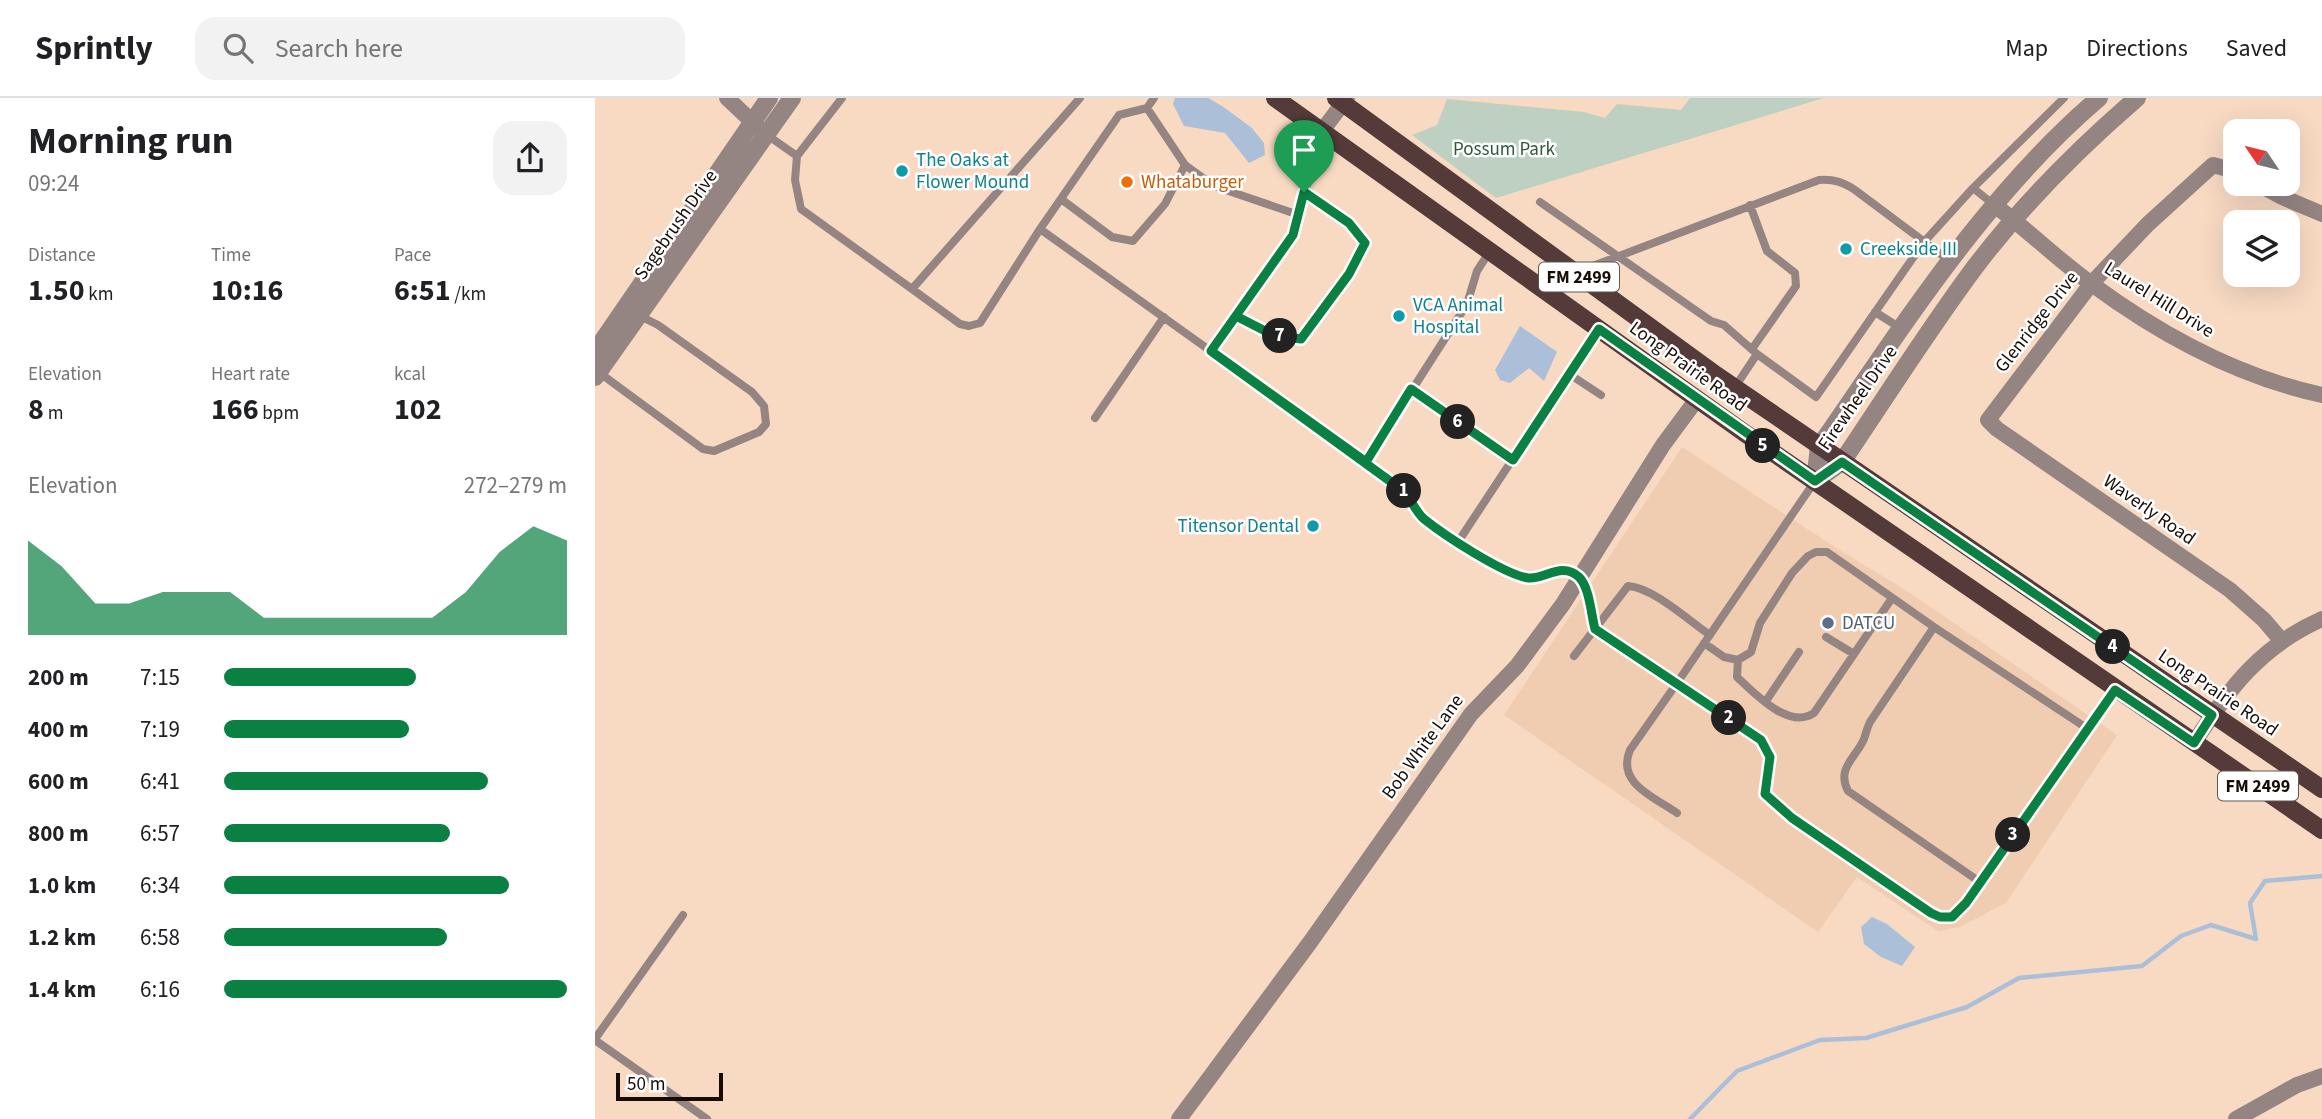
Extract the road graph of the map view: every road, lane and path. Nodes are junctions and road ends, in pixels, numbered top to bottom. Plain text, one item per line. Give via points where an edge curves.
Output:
1 (727, 98) edge
2 (769, 98) edge
3 (792, 98) edge
4 (842, 98) edge
5 (1080, 98) edge
6 (1154, 98) edge
7 (1275, 98) edge
8 (2064, 98) edge
9 (2137, 98) edge
10 (1342, 100) edge
11 (2092, 100) edge
12 (1147, 108) junction
13 (753, 122) junction
14 (1322, 131) junction
15 (767, 135) junction
16 (797, 156) junction
17 (1185, 165) junction
18 (2223, 168) edge
19 (1973, 188) junction
20 (1304, 192) junction
21 (2280, 196) edge
22 (1061, 199) junction
23 (1540, 202) dead end
24 (1993, 204) junction
25 (1750, 205) junction
26 (2322, 214) edge
27 (1299, 215) junction
28 (2014, 220) junction
29 (1040, 229) junction
30 (1924, 242) junction
31 (1490, 251) junction
32 (1617, 257) junction
33 (1950, 261) junction
34 (1574, 273) junction
35 (2091, 284) junction
36 (912, 289) junction
37 (632, 310) junction
38 (1875, 312) junction
39 (1236, 316) junction
40 (1164, 317) junction
41 (1599, 329) junction
42 (1902, 329) junction
43 (1211, 351) junction
44 (1754, 351) junction
45 (595, 352) edge
46 (596, 373) edge
47 (1570, 374) junction
48 (1735, 388) junction
49 (1411, 389) junction
50 (1601, 395) dead end
51 (2322, 395) edge
52 (1697, 399) junction
53 (1095, 418) dead end
54 (1988, 420) joint
55 (1819, 447) junction
56 (1513, 460) junction
57 (1366, 462) junction
58 (1842, 462) junction
59 (1815, 481) junction
60 (1458, 542) junction
61 (1580, 578) junction
62 (1892, 598) junction
63 (2322, 619) edge
64 (1934, 627) junction
65 (1595, 629) junction
66 (1826, 638) dead end
67 (1707, 639) junction
68 (2281, 640) junction
69 (1799, 652) dead end
70 (1854, 654) junction
71 (1574, 656) dead end
72 (1738, 660) junction
73 (1677, 683) junction
74 (2115, 690) junction
75 (1766, 701) junction
76 (2212, 715) junction
77 (2088, 729) junction
78 (2194, 743) junction
79 (2322, 789) edge
80 (1677, 813) dead end
81 (2322, 830) edge
82 (1980, 882) junction
83 (683, 915) dead end
84 (595, 1039) edge
85 (2322, 1076) edge
86 (707, 1119) edge
87 (1179, 1119) edge
88 (2236, 1119) edge

1 - 13 street
2 - 13 street, Sagebrush Drive
3 - 15 street, Sagebrush Drive
4 - 16 lane
5 - 36 lane
6 - 12 lane
7 - 14 main road, Long Prairie Road / FM 2499
8 - 19 lane
9 - 28 street, Firewheel Drive via 2094,135
10 - 14 street
10 - 34 main road, Long Prairie Road / FM 2499
11 - 24 street, Firewheel Drive
12 - 17 lane
12 - 22 lane via 1119,115
13 - 15 street
13 - 37 street, Sagebrush Drive
14 - 20 lane
14 - 31 main road, Long Prairie Road / FM 2499
15 - 16 lane
15 - 37 street, Sagebrush Drive
16 - 36 lane via 795,180 801,208
17 - 22 lane via 1165,204 1133,241 1112,237
17 - 27 lane via 1214,186
18 - 35 street, Glenridge Drive via 2213,165
19 - 24 lane
19 - 30 lane
20 - 27 lane
20 - 39 lane via 1349,223 1365,243 1349,274 1301,339 1273,335
21 - 26 street
22 - 29 lane
23 - 32 lane
24 - 28 street, Laurel Hill Drive
24 - 33 street, Firewheel Drive
25 - 30 lane via 1833,179
25 - 32 lane
25 - 44 lane via 1767,251 1795,273 1795,286
27 - 39 lane via 1293,235
28 - 35 street, Laurel Hill Drive
28 - 58 street, Firewheel Drive via 1975,267
29 - 36 lane via 980,323 960,324
29 - 40 lane
30 - 33 lane
30 - 38 lane
31 - 41 main road, Long Prairie Road / FM 2499
31 - 49 lane via 1477,271 1467,304
32 - 34 lane
32 - 44 lane via 1711,321 1724,325
33 - 42 street, Firewheel Drive
34 - 48 main road, Long Prairie Road / FM 2499
35 - 51 street, Laurel Hill Drive via 2192,348 2275,382
35 - 54 street, Glenridge Drive
37 - 45 street, Sagebrush Drive
37 - 46 street, Sagebrush Drive
37 - 46 lane via 752,392 764,407 767,424 714,451 703,449
38 - 42 lane
38 - 44 lane via 1816,397
39 - 43 lane
40 - 43 lane
40 - 53 lane
41 - 47 lane
41 - 52 main road, Long Prairie Road / FM 2499
42 - 55 street, Firewheel Drive
43 - 57 lane
44 - 48 lane
47 - 50 lane
47 - 56 lane
48 - 55 main road, Long Prairie Road / FM 2499
49 - 56 lane
49 - 57 lane
52 - 59 main road, Long Prairie Road / FM 2499
52 - 61 street, Bob White Lane via 1663,444
54 - 68 street, Waverly Road via 2230,590
55 - 58 main road, Long Prairie Road / FM 2499
55 - 59 street, Firewheel Drive
56 - 60 lane
57 - 60 lane via 1405,492 1422,517
58 - 59 street, Firewheel Drive
58 - 76 main road, Long Prairie Road / FM 2499
59 - 67 lane
59 - 74 main road, Long Prairie Road / FM 2499
60 - 61 lane via 1511,573 1531,579 1568,570
61 - 65 lane
61 - 87 street, Bob White Lane via 1517,666 1471,714
62 - 64 lane
62 - 70 lane
62 - 72 lane via 1827,552 1816,552 1792,573 1760,623 1751,652
63 - 68 street
64 - 77 lane
64 - 82 lane via 1870,722 1843,780 1848,791
65 - 67 lane via 1628,586 1650,593
65 - 71 lane
65 - 73 lane
66 - 70 lane
67 - 72 lane via 1724,657
67 - 73 lane
68 - 76 street via 2239,679
69 - 75 lane
70 - 75 lane via 1807,718 1785,715
72 - 75 lane via 1737,677
73 - 80 lane via 1626,760 1634,783
73 - 82 lane via 1761,740 1770,757 1765,794 1792,818 1931,913 1952,917
74 - 77 lane
74 - 78 main road, Long Prairie Road / FM 2499
76 - 78 street
76 - 79 main road, Long Prairie Road / FM 2499
77 - 82 lane
78 - 81 main road, Long Prairie Road / FM 2499
83 - 84 lane
84 - 86 lane
85 - 88 street

